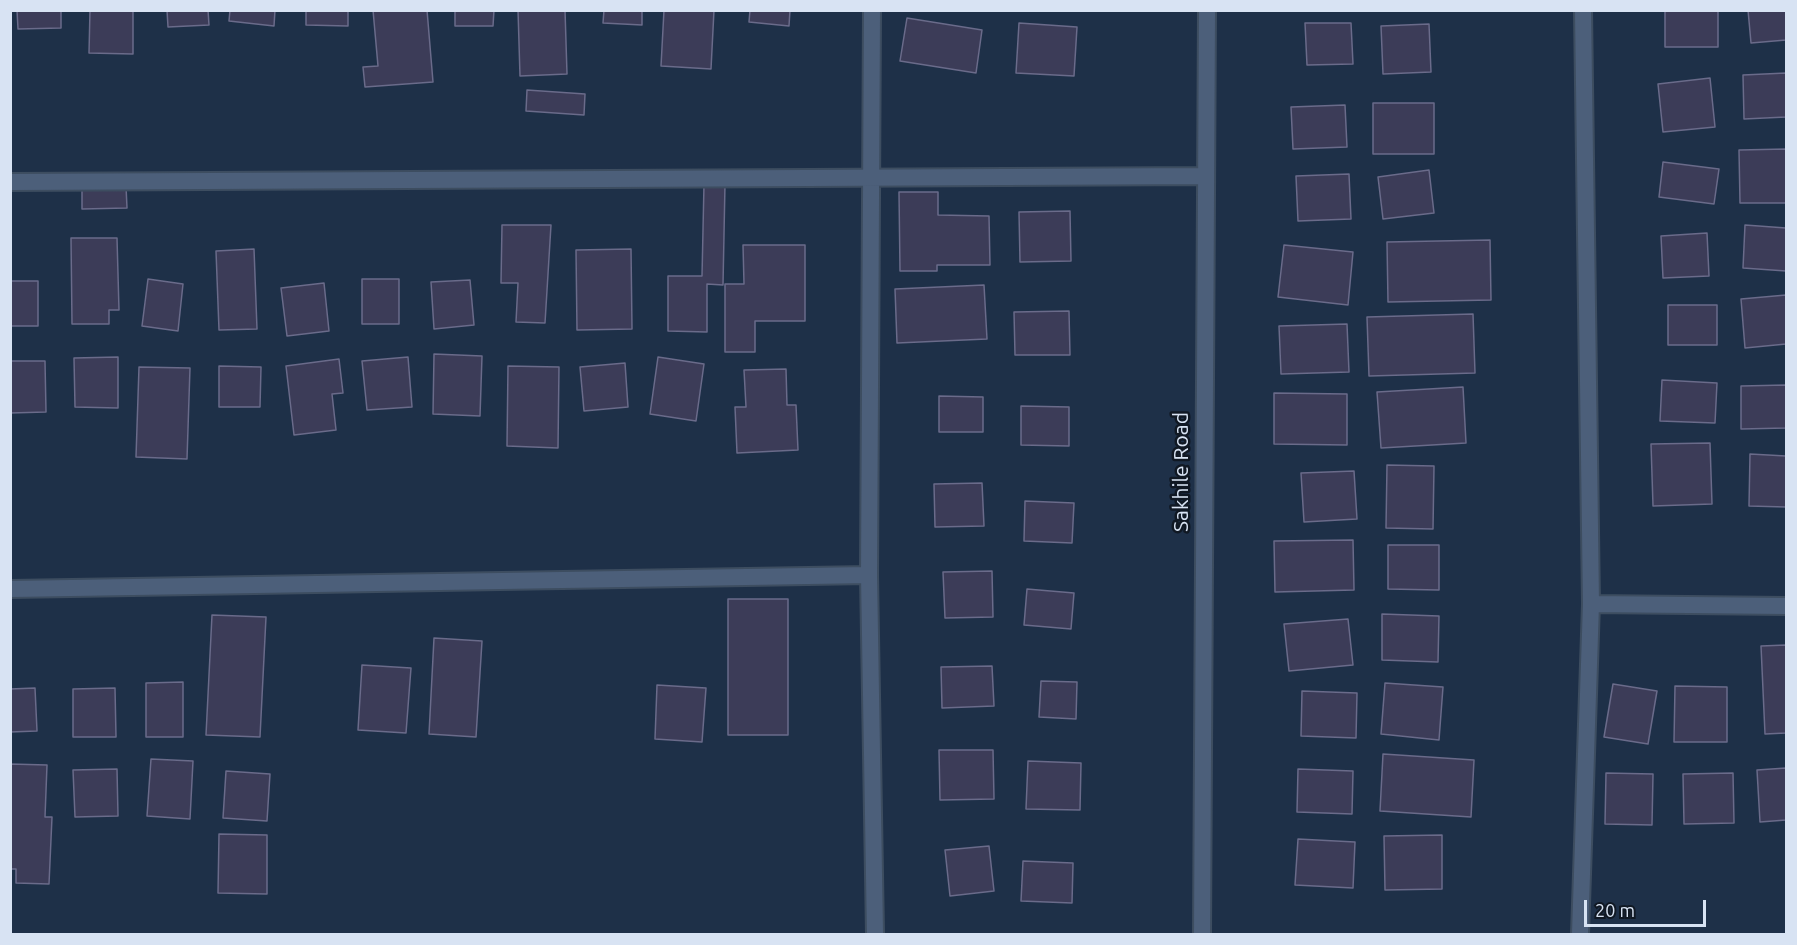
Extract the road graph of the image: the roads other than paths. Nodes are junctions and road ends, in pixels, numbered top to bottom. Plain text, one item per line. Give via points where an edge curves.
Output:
1 (872, 10) edge
2 (1207, 10) edge
3 (1583, 10) edge
4 (1205, 176) junction
5 (872, 178) junction
6 (10, 182) edge
7 (869, 575) junction
8 (10, 589) edge
9 (1591, 604) junction
10 (1786, 606) edge
11 (875, 934) edge
12 (1202, 934) edge
13 (1580, 934) edge

1 - 5 street
2 - 4 street, Sakhile Road
3 - 9 street
4 - 5 street
4 - 12 street, Sakhile Road
5 - 6 street
5 - 7 street
7 - 8 street
7 - 11 street
9 - 10 street
9 - 13 street

